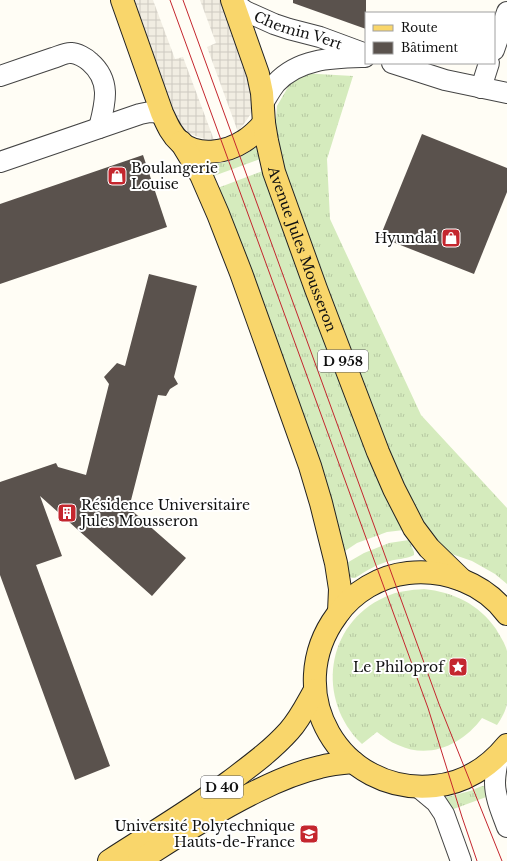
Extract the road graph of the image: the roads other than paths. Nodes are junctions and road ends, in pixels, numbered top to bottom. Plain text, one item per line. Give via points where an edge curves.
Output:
1 (122, 0) edge
2 (232, 1) edge
3 (507, 12) edge
4 (495, 47) edge
5 (365, 54) edge
6 (365, 57) edge
7 (395, 64) edge
8 (489, 64) edge
9 (0, 76) edge
10 (481, 88) junction
11 (507, 93) edge
12 (162, 113) junction
13 (264, 113) junction
14 (98, 128) junction
15 (181, 142) junction
16 (0, 162) edge
17 (462, 580) junction
18 (338, 612) junction
19 (507, 614) edge
20 (315, 690) junction
21 (503, 750) edge
22 (354, 762) junction
23 (418, 787) junction
24 (507, 827) edge
25 (109, 861) edge
26 (139, 861) edge
27 (461, 861) edge

1 - 12 main road
2 - 5 street, Chemin Vert via 245,11 274,24
2 - 13 main road, Avenue Jules Mousseron via 256,69
3 - 4 street
6 - 13 street, Chemin Vert via 318,60 302,65 276,83
7 - 10 street
8 - 10 street
9 - 14 street via 70,52 85,58 98,71 104,84 105,102
10 - 11 street
12 - 14 street via 145,113
12 - 15 main road via 169,128
13 - 15 main road via 256,132 236,146 203,152
13 - 17 main road, Avenue Jules Mousseron / D 958 via 270,156 279,185 385,471 414,528 429,548
14 - 16 street
15 - 18 main road via 201,175 218,214 310,466 336,563 340,589
17 - 18 main road via 428,572 387,578 362,590
17 - 19 main road via 490,596
18 - 20 main road via 327,629 319,649 315,669
20 - 22 main road via 327,730
20 - 25 main road, D 40 via 292,727 268,752 196,806
21 - 23 main road via 492,761 460,780
21 - 24 street via 495,783
22 - 23 main road via 384,780
22 - 26 main road, D 40 via 329,765 293,775 235,801
23 - 27 street via 436,802 442,811

